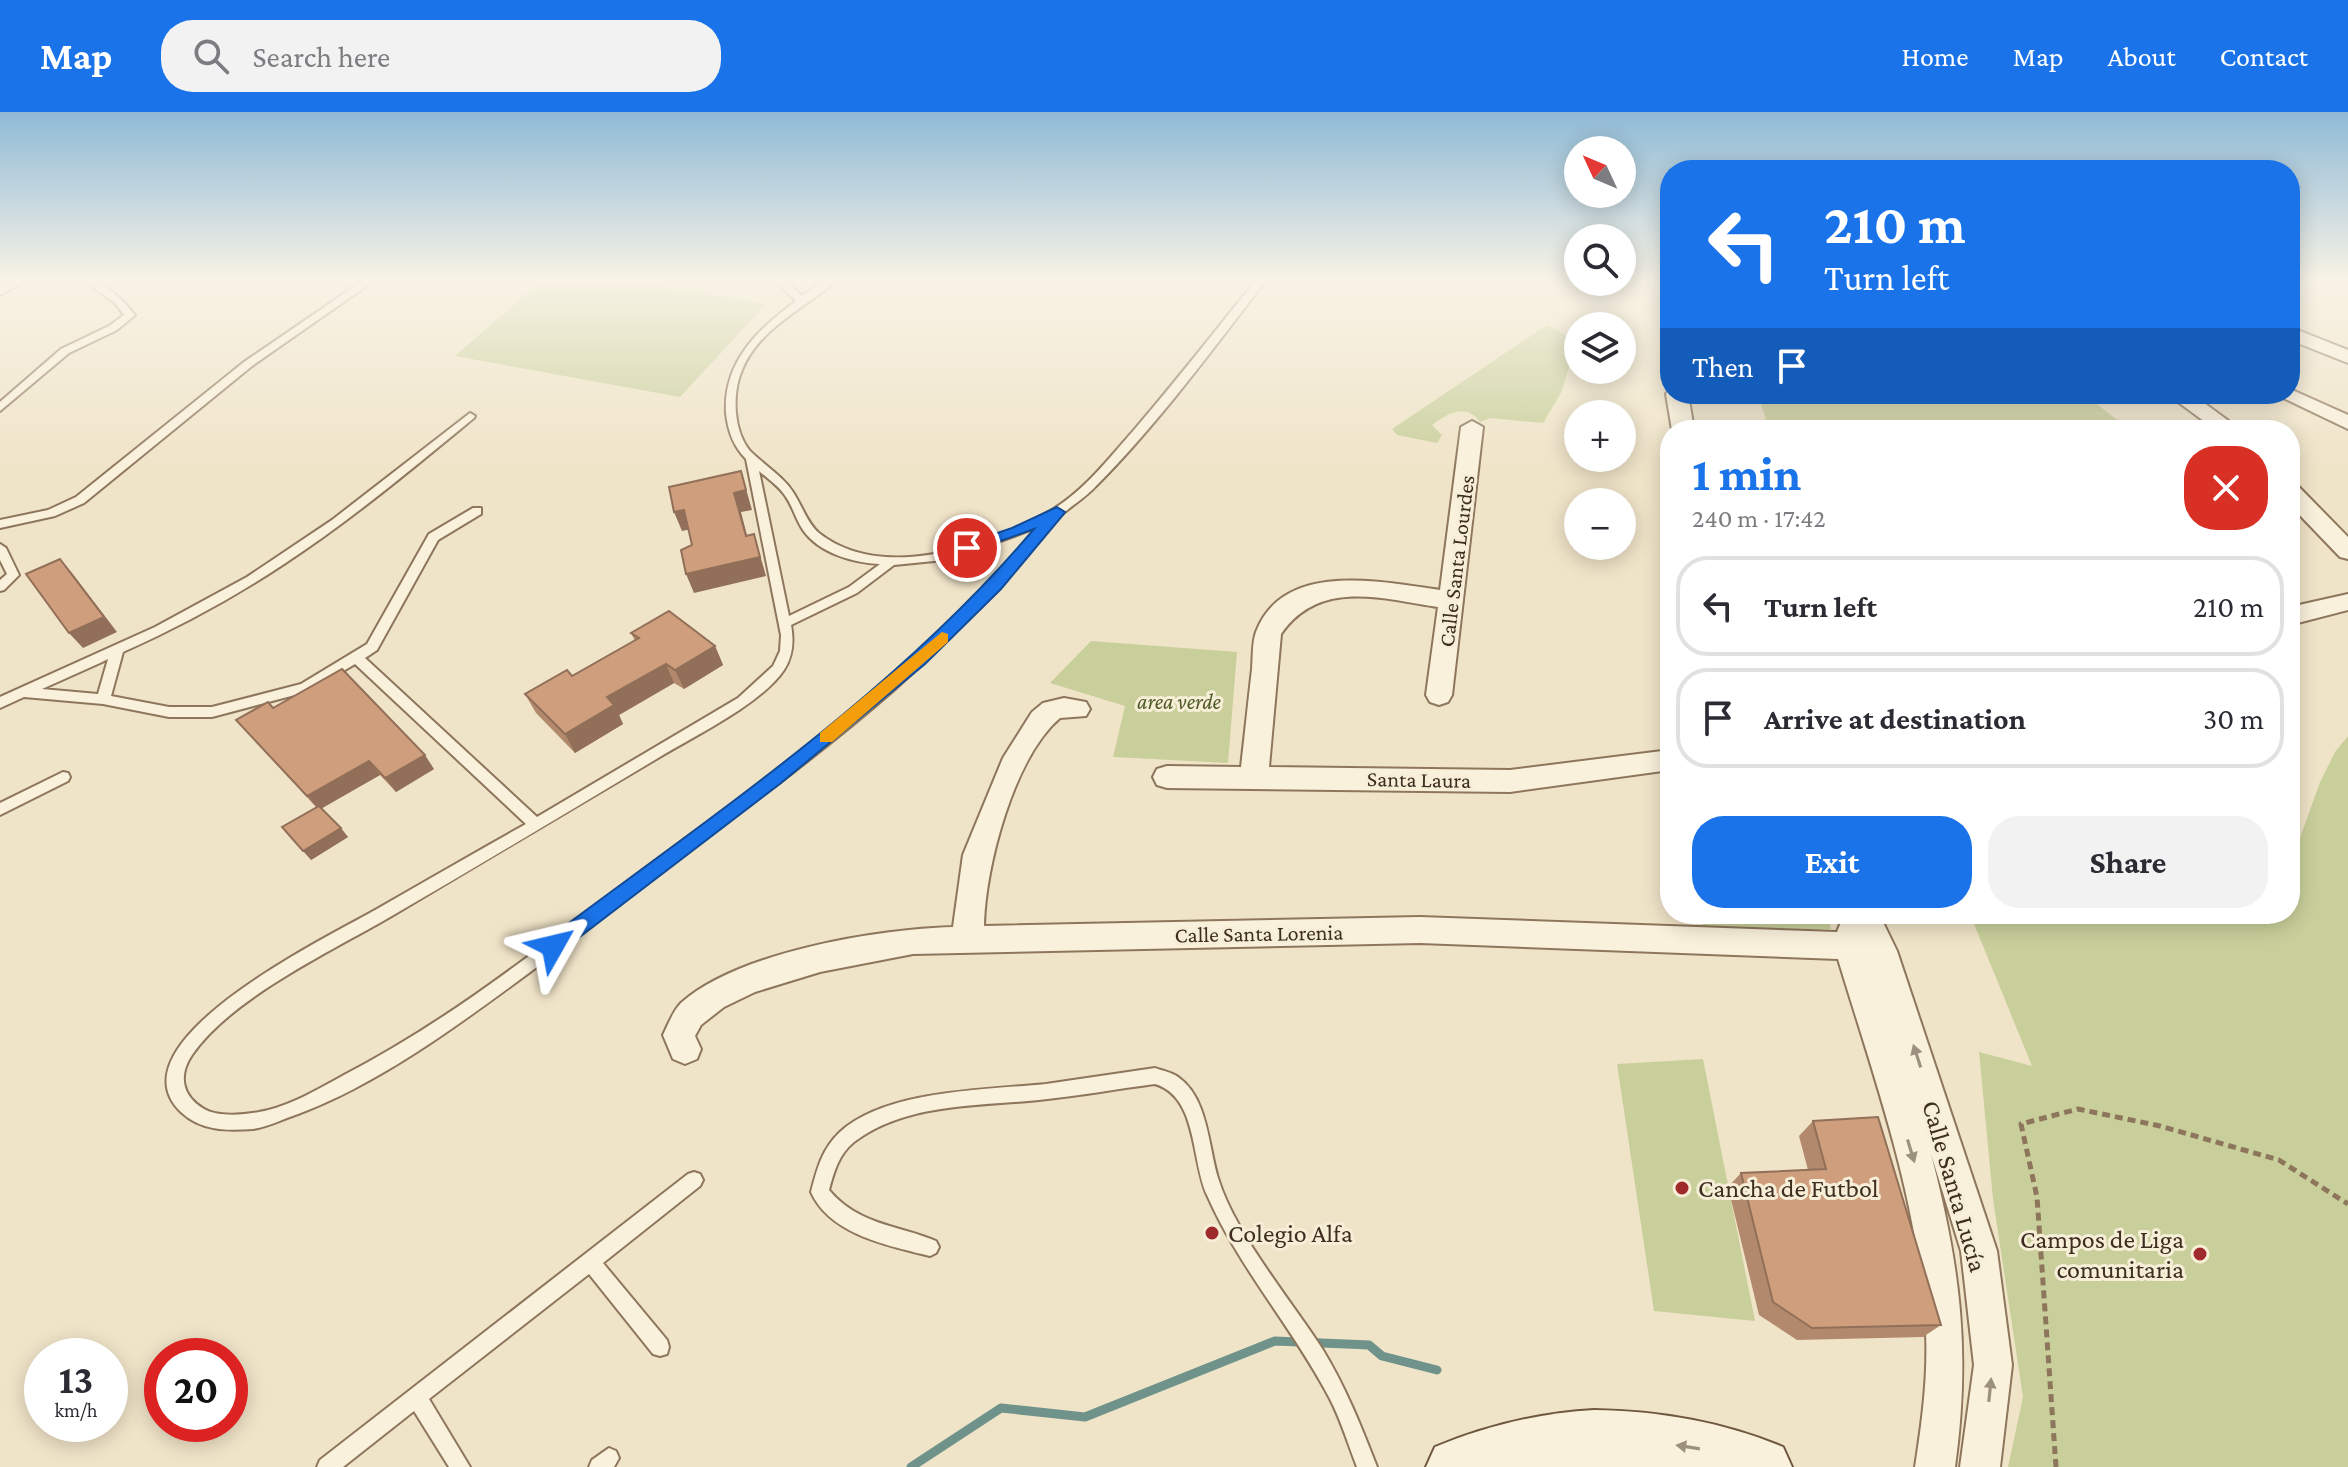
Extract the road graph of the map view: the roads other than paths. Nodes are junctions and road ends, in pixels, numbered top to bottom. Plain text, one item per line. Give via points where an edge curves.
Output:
1 (81, 343) edge
2 (278, 343) edge
3 (758, 343) edge
4 (1211, 343) edge
5 (2315, 343) edge
6 (2348, 357) edge
7 (2300, 401) edge
8 (2192, 404) edge
9 (0, 408) edge
10 (470, 416) dead end
11 (2216, 420) edge
12 (2348, 423) edge
13 (1472, 427) dead end
14 (751, 458) junction
15 (2300, 501) edge
16 (477, 511) dead end
17 (1057, 512) junction
18 (0, 524) edge
19 (0, 548) edge
20 (2348, 551) edge
21 (890, 562) junction
22 (0, 587) edge
23 (1451, 600) junction
24 (2348, 602) edge
25 (2300, 614) edge
26 (784, 623) junction
27 (118, 648) junction
28 (358, 659) junction
29 (22, 693) junction
30 (1439, 695) dead end
31 (103, 699) junction
32 (0, 703) edge
33 (1077, 709) dead end
34 (1660, 761) edge
35 (1254, 776) junction
36 (63, 777) dead end
37 (1167, 777) dead end
38 (0, 809) edge
39 (536, 825) junction
40 (1862, 937) edge
41 (968, 938) junction
42 (685, 1049) dead end
43 (694, 1180) dead end
44 (930, 1247) dead end
45 (590, 1261) junction
46 (660, 1347) dead end
47 (417, 1397) junction
48 (327, 1467) edge
49 (460, 1467) edge
50 (1367, 1467) edge
51 (1455, 1467) edge
52 (1763, 1467) edge
53 (1935, 1467) edge
54 (1980, 1467) edge

1 - 9 lane via 65,351
2 - 18 lane via 80,500 51,513
3 - 14 lane via 739,364 732,383 736,437
4 - 17 lane via 1110,464
5 - 6 street
7 - 12 street
8 - 11 street
10 - 27 lane via 372,496 252,580
13 - 23 street, Calle Santa Lourdes
14 - 21 lane via 794,496 813,535 835,550
14 - 26 lane
15 - 20 street
16 - 28 lane via 433,537 382,635
17 - 21 lane via 984,544
17 - 39 lane via 996,585 854,716 479,1002 411,1047 301,1105 248,1121 219,1123 190,1111 176,1094 175,1071 189,1044 257,986
19 - 22 lane via 13,575
21 - 26 lane via 847,595
23 - 30 street, Calle Santa Lourdes
23 - 35 street via 1344,588 1289,604 1268,633
24 - 25 street
26 - 39 lane via 786,651 762,687
27 - 29 lane
27 - 31 lane
28 - 31 lane via 305,688 212,712 169,712
28 - 39 lane
29 - 31 lane
29 - 32 lane
33 - 41 street via 1057,708 1046,714 997,800 974,869
34 - 35 street, Santa Laura via 1510,781
35 - 37 street, Santa Laura
36 - 38 lane
40 - 41 street, Calle Santa Lorenia via 1420,930
40 -> 53 street, Calle Santa Lucía via 1939,1255 1948,1397
54 -> 40 street, Calle Santa Lucía via 1993,1365 1979,1251
41 - 42 street, Calle Santa Lorenia via 859,947 744,983 688,1014 679,1035
43 - 45 lane
44 - 50 lane via 848,1220 820,1192 828,1159 852,1132 923,1102 1163,1077 1178,1086 1189,1105 1213,1187 1334,1386
45 - 46 lane
45 - 47 lane
47 - 48 lane
47 - 49 lane
52 -> 51 main road via 1722,1452 1638,1438 1540,1443

